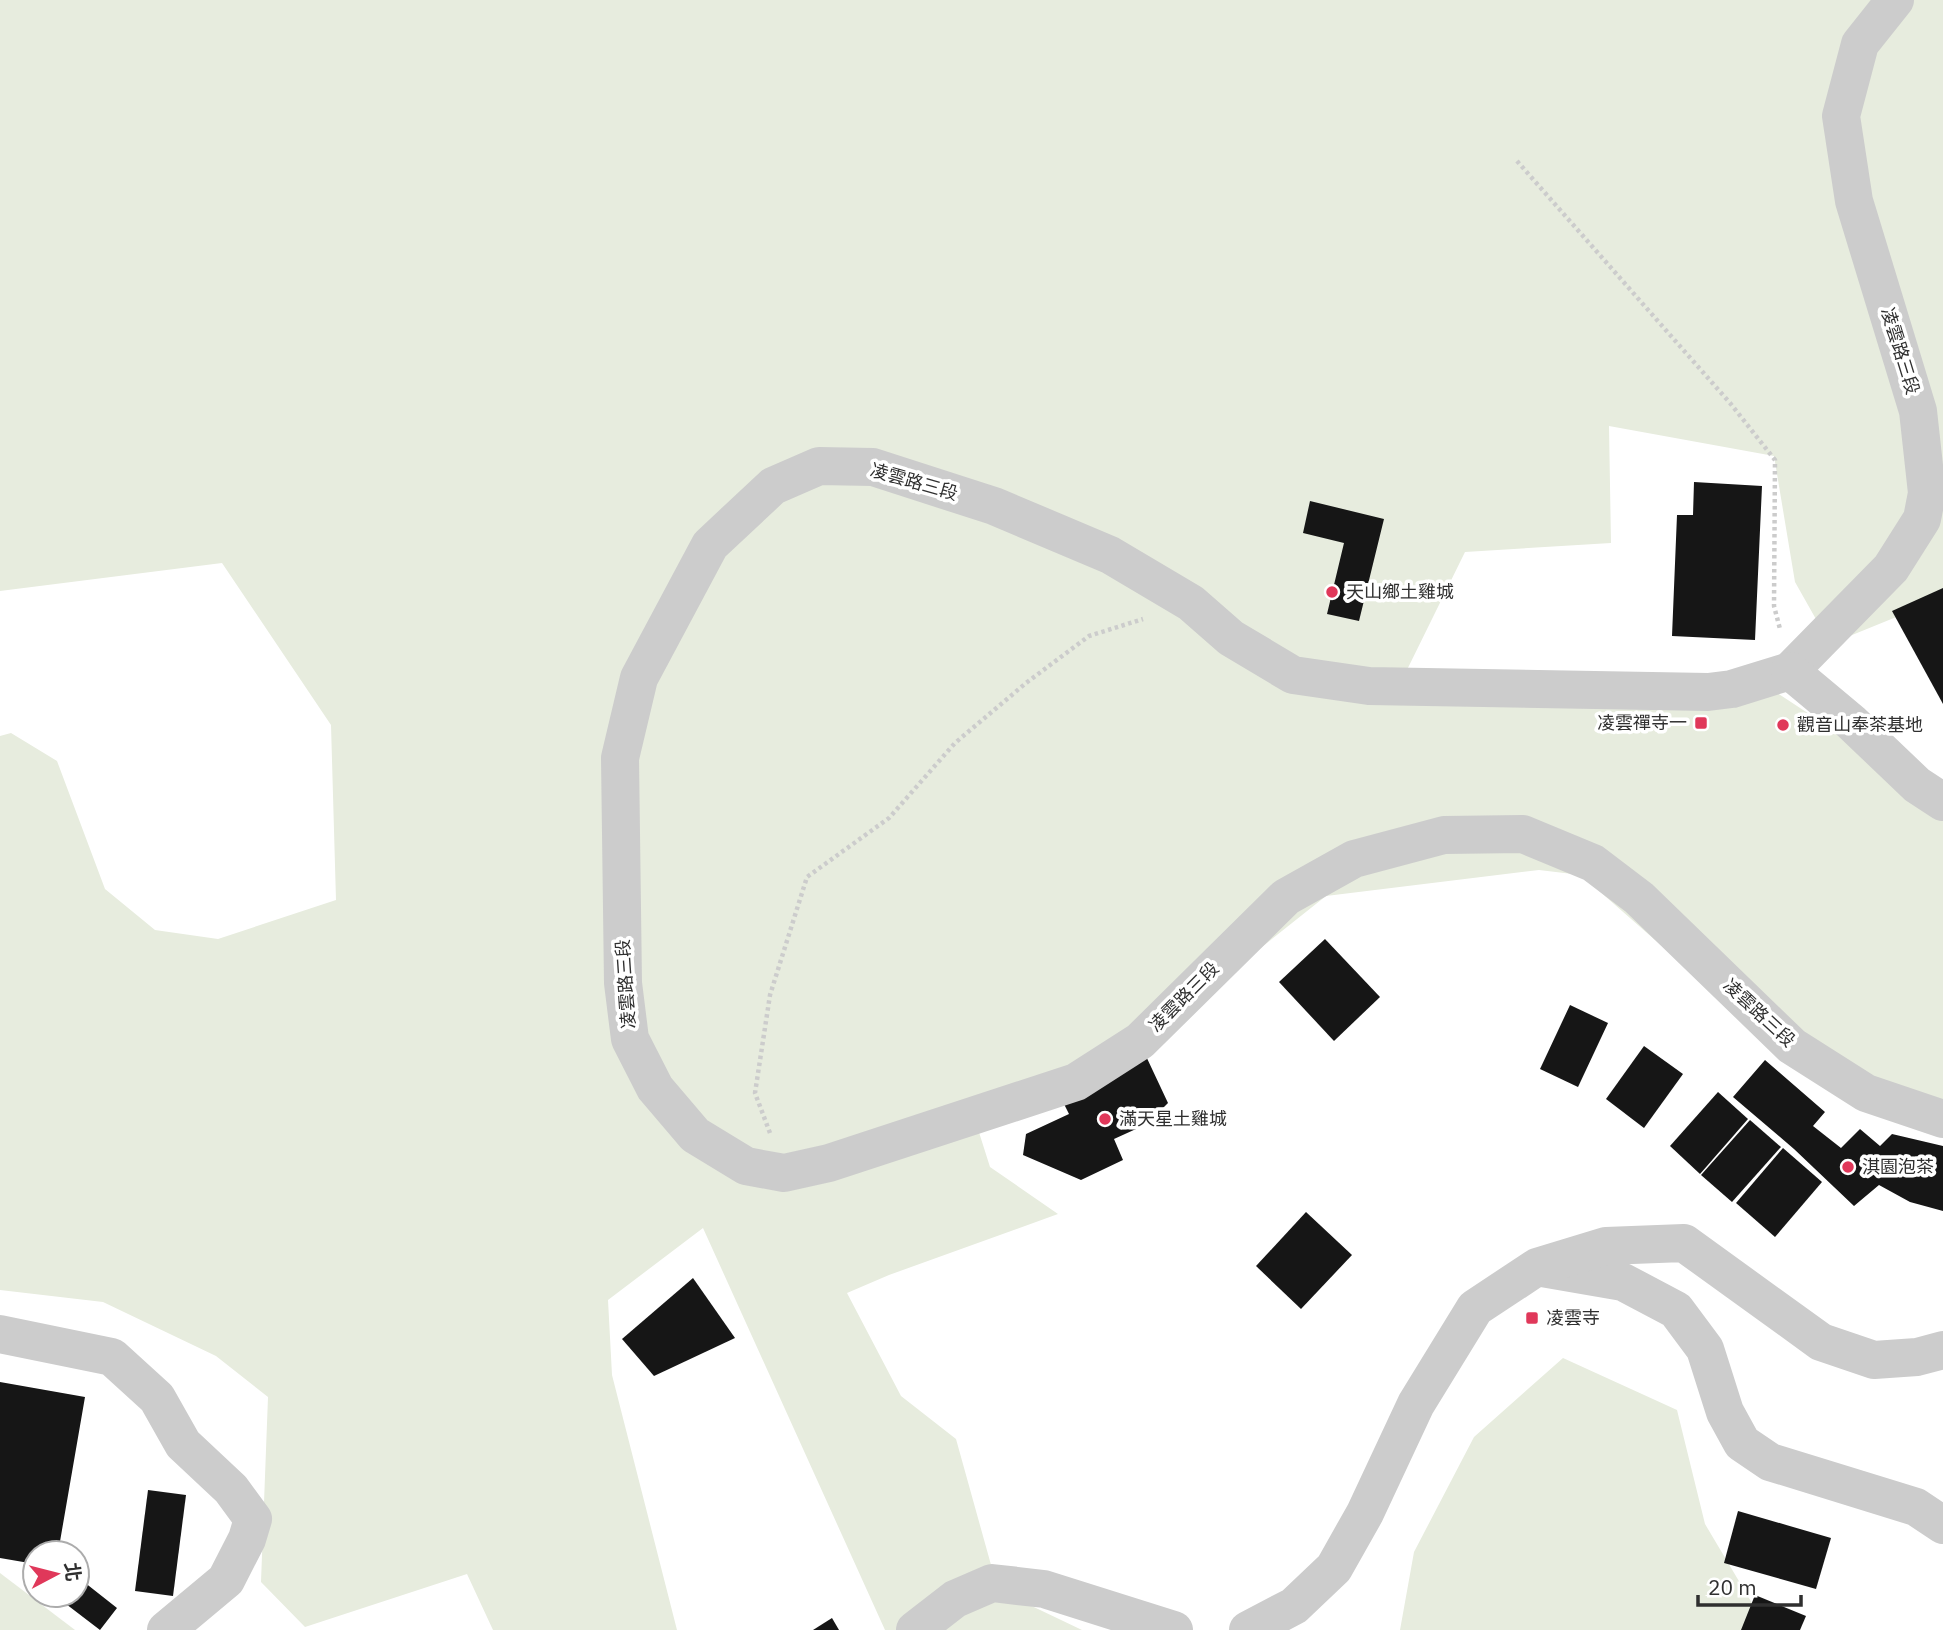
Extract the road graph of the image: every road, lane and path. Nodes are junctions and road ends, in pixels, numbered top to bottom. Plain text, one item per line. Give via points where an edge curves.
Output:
1 (1895, 0) edge
2 (1517, 161) dead end
3 (1191, 603) junction
4 (1790, 671) junction
5 (1943, 802) edge
6 (1943, 1119) edge
7 (784, 1173) junction
8 (1537, 1268) junction
9 (0, 1334) edge
10 (1943, 1350) edge
11 (1943, 1525) edge
12 (166, 1630) edge
13 (915, 1630) edge
14 (1174, 1630) edge
15 (1248, 1630) edge

1 - 4 street, 凌雲路三段 via 1860,44 1841,116 1854,201 1918,411 1927,493 1922,519 1891,568
2 - 4 path via 1775,460 1774,606
3 - 4 street, 凌雲路三段 via 1231,638 1293,675 1369,686 1707,692
3 - 7 path via 1089,636 955,743 890,818 807,877 769,995 755,1093
3 - 7 street, 凌雲路三段 via 1110,555 994,506 873,467 819,466 773,486 710,545 639,678 620,758 623,983 630,1039 654,1088 695,1135 746,1166
4 - 5 street via 1917,785
6 - 7 street, 凌雲路三段 via 1866,1093 1793,1046 1639,898 1593,863 1523,834 1444,835 1354,859 1286,897 1140,1041 1076,1082 830,1163
8 - 10 street via 1606,1246 1684,1243 1821,1342 1874,1360
8 - 11 street via 1623,1282 1676,1310 1705,1349 1725,1412 1742,1443 1770,1462 1916,1507
8 - 15 street via 1475,1308 1416,1404 1335,1568 1294,1606
9 - 12 street via 112,1357 156,1398 183,1444 231,1489 253,1519 226,1580
13 - 14 street via 955,1599 992,1583 1044,1589

